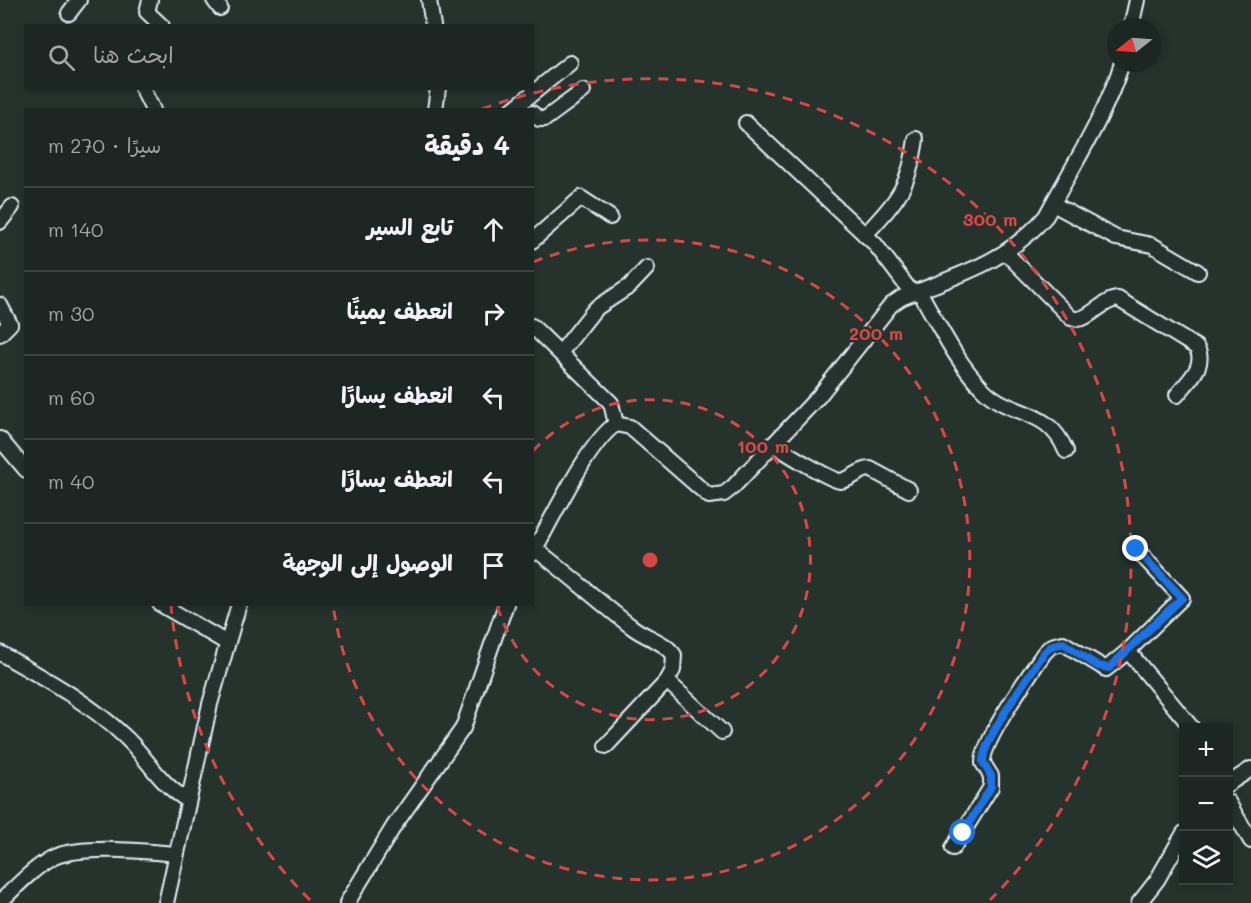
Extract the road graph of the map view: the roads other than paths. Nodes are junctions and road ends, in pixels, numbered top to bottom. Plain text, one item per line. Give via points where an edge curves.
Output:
1 (79, 0) edge
2 (150, 0) edge
3 (429, 0) edge
4 (1137, 0) edge
5 (69, 14) dead end
6 (1133, 18) edge
7 (160, 24) edge
8 (433, 24) edge
9 (570, 63) dead end
10 (1119, 72) edge
11 (143, 90) edge
12 (438, 90) edge
13 (583, 91) dead end
14 (152, 108) edge
15 (435, 108) edge
16 (524, 108) edge
17 (534, 115) edge
18 (746, 123) dead end
19 (916, 139) dead end
20 (1053, 204) junction
21 (12, 207) dead end
22 (610, 217) dead end
23 (0, 222) edge
24 (865, 235) junction
25 (534, 239) edge
26 (1006, 253) junction
27 (647, 268) dead end
28 (1198, 272) dead end
29 (916, 292) junction
30 (0, 305) edge
31 (534, 328) edge
32 (0, 334) edge
33 (561, 352) junction
34 (1177, 395) dead end
35 (616, 424) junction
36 (0, 439) edge
37 (774, 445) junction
38 (1066, 451) dead end
39 (24, 468) edge
40 (909, 490) dead end
41 (1136, 549) dead end
42 (534, 551) edge
43 (163, 606) edge
44 (238, 606) edge
45 (505, 606) edge
46 (227, 643) junction
47 (1128, 651) junction
48 (0, 653) edge
49 (667, 681) junction
50 (1188, 723) edge
51 (722, 732) dead end
52 (606, 746) dead end
53 (1251, 769) edge
54 (1233, 781) edge
55 (188, 800) junction
56 (1233, 810) edge
57 (1251, 841) edge
58 (1179, 842) edge
59 (953, 848) dead end
60 (176, 854) junction
61 (0, 902) edge
62 (166, 903) edge
63 (347, 903) edge
64 (1139, 903) edge

1 - 5 street
2 - 7 street via 147,12
3 - 8 street
4 - 6 street
9 - 16 street
10 - 20 street
11 - 14 street
12 - 15 street
13 - 17 street via 545,119
18 - 24 street
19 - 24 street via 903,190
20 - 26 street via 1029,236
20 - 28 street via 1116,238 1152,245
21 - 23 street
22 - 25 street via 581,198
24 - 29 street
26 - 29 street
26 - 34 street via 1071,318 1083,318 1103,303 1118,298 1196,348 1200,365
27 - 33 street via 630,286 595,309
29 - 37 street via 886,311 819,396
29 - 38 street via 980,387 1008,408 1042,419
30 - 32 street via 10,324
31 - 33 street
33 - 35 street via 611,403
35 - 37 street via 630,428 709,496 724,494
35 - 42 street via 588,458
36 - 39 street
37 - 40 street via 834,481 870,469
41 - 47 street via 1182,596
42 - 49 street via 574,577 637,631 670,649 675,662
43 - 46 street
44 - 46 street
45 - 63 street via 463,728 394,826
46 - 55 street
47 - 50 street
47 - 59 street via 1106,669 1063,643 1044,653 985,752 983,762 991,776 991,787
48 - 55 street via 112,725 169,788
49 - 51 street
49 - 52 street
53 - 54 street
55 - 60 street
56 - 57 street
58 - 64 street
60 - 61 street via 66,854 43,864
60 - 62 street

